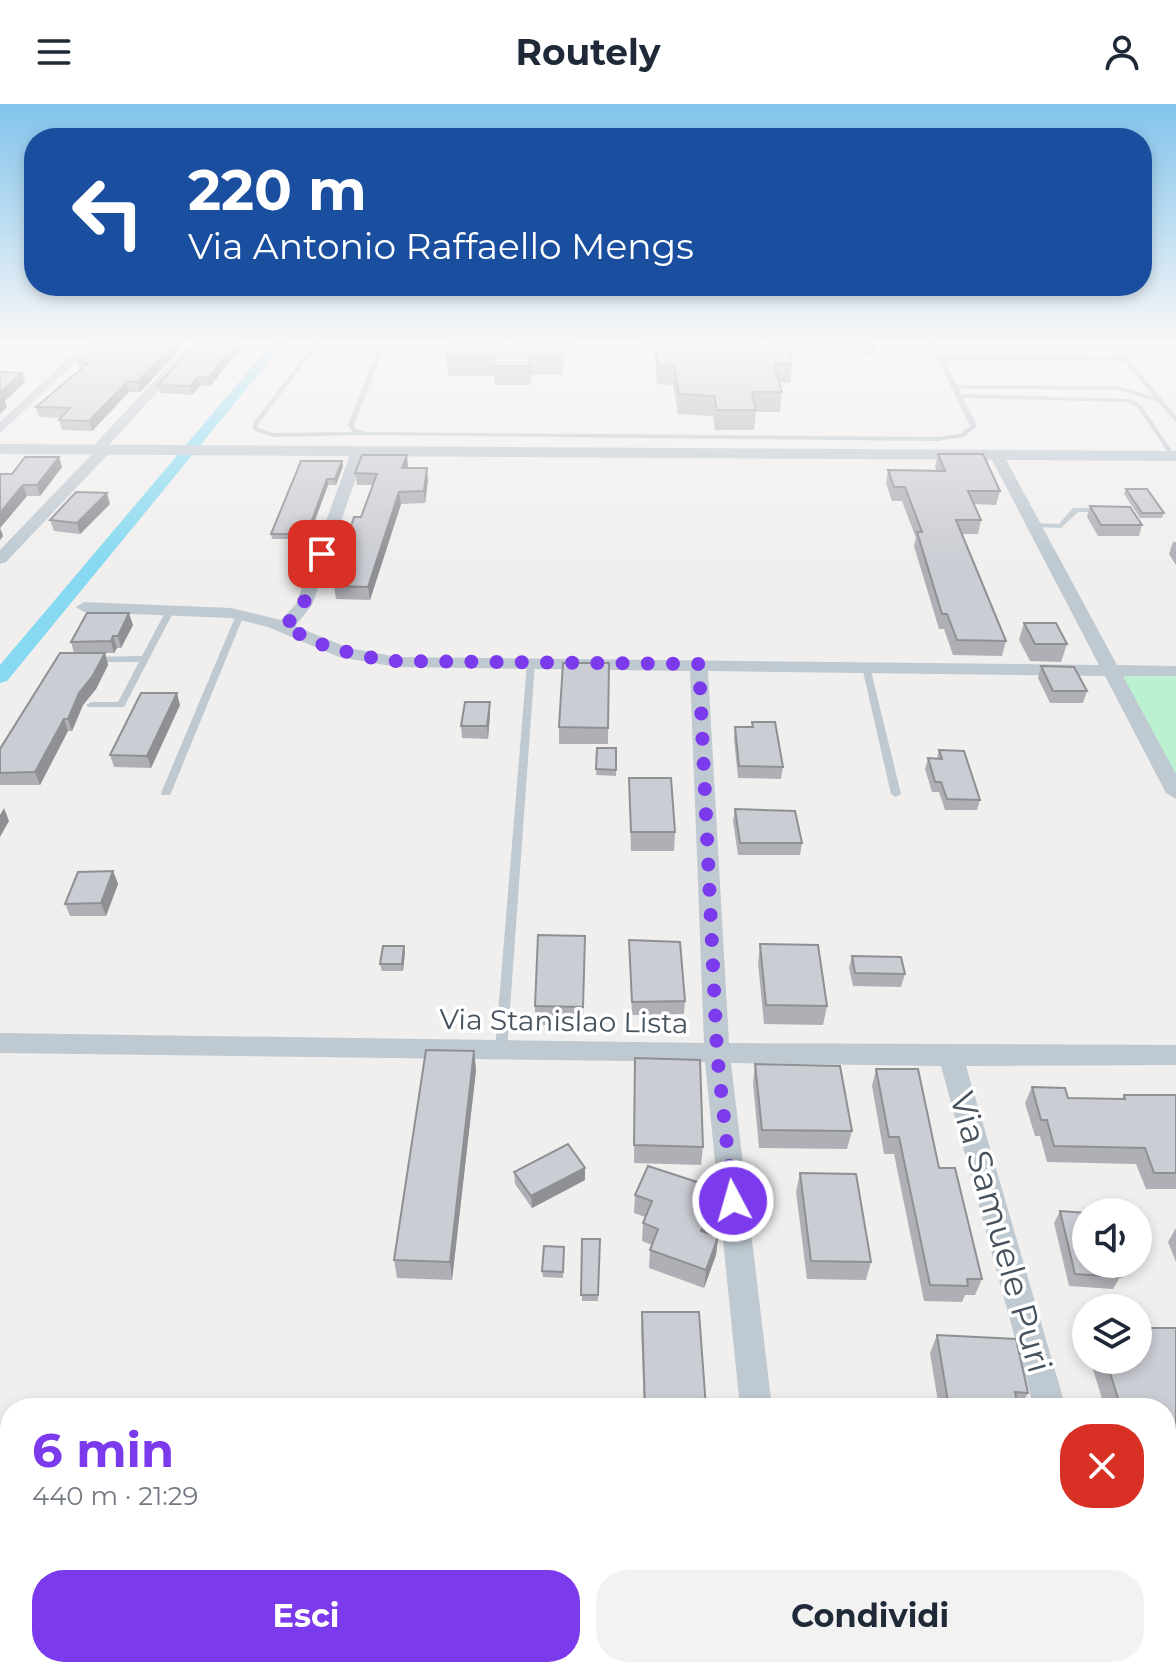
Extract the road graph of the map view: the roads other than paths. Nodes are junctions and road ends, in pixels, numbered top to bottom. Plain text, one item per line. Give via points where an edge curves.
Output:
1 (132, 415) edge
2 (262, 415) edge
3 (355, 415) edge
4 (969, 415) edge
5 (1146, 415) edge
6 (370, 434) junction
7 (0, 449) edge
8 (102, 449) junction
9 (358, 452) junction
10 (997, 456) junction
11 (1175, 456) edge
12 (1101, 510) edge
13 (1034, 525) junction
14 (0, 559) edge
15 (84, 607) dead end
16 (171, 609) junction
17 (240, 615) junction
18 (284, 627) junction
19 (88, 651) edge
20 (146, 656) junction
21 (77, 659) edge
22 (531, 663) junction
23 (699, 664) junction
24 (866, 667) junction
25 (1111, 671) junction
26 (1176, 671) edge
27 (91, 705) dead end
28 (166, 793) dead end
29 (1176, 793) edge
30 (896, 794) dead end
31 (0, 1043) edge
32 (501, 1050) junction
33 (717, 1053) junction
34 (1176, 1055) edge
35 (951, 1056) junction
36 (755, 1398) edge
37 (1047, 1398) edge

1 - 8 street
2 - 6 lane via 255,429 273,435
3 - 6 lane via 354,430
4 - 6 lane via 974,426 969,433 952,438
5 - 11 lane
7 - 8 street
8 - 9 street
8 - 14 street
9 - 10 street
9 - 18 street via 304,605
10 - 11 street
10 - 13 street
12 - 13 lane via 1076,510 1061,526
13 - 25 street
15 - 16 street
16 - 17 street
16 - 20 lane
17 - 18 street
17 - 28 lane
18 - 22 street via 330,648 376,660
19 - 20 lane
20 - 21 lane
20 - 27 lane via 121,705
22 - 23 street
22 - 32 lane
23 - 24 street
23 - 33 street
24 - 25 street
24 - 30 lane
25 - 26 street
25 - 29 street
31 - 32 street, Via Stanislao Lista
32 - 33 street, Via Stanislao Lista
33 - 35 street, Via Stanislao Lista
33 - 36 street
34 - 35 street, Via Stanislao Lista
35 - 37 street, Via Samuele Puri

